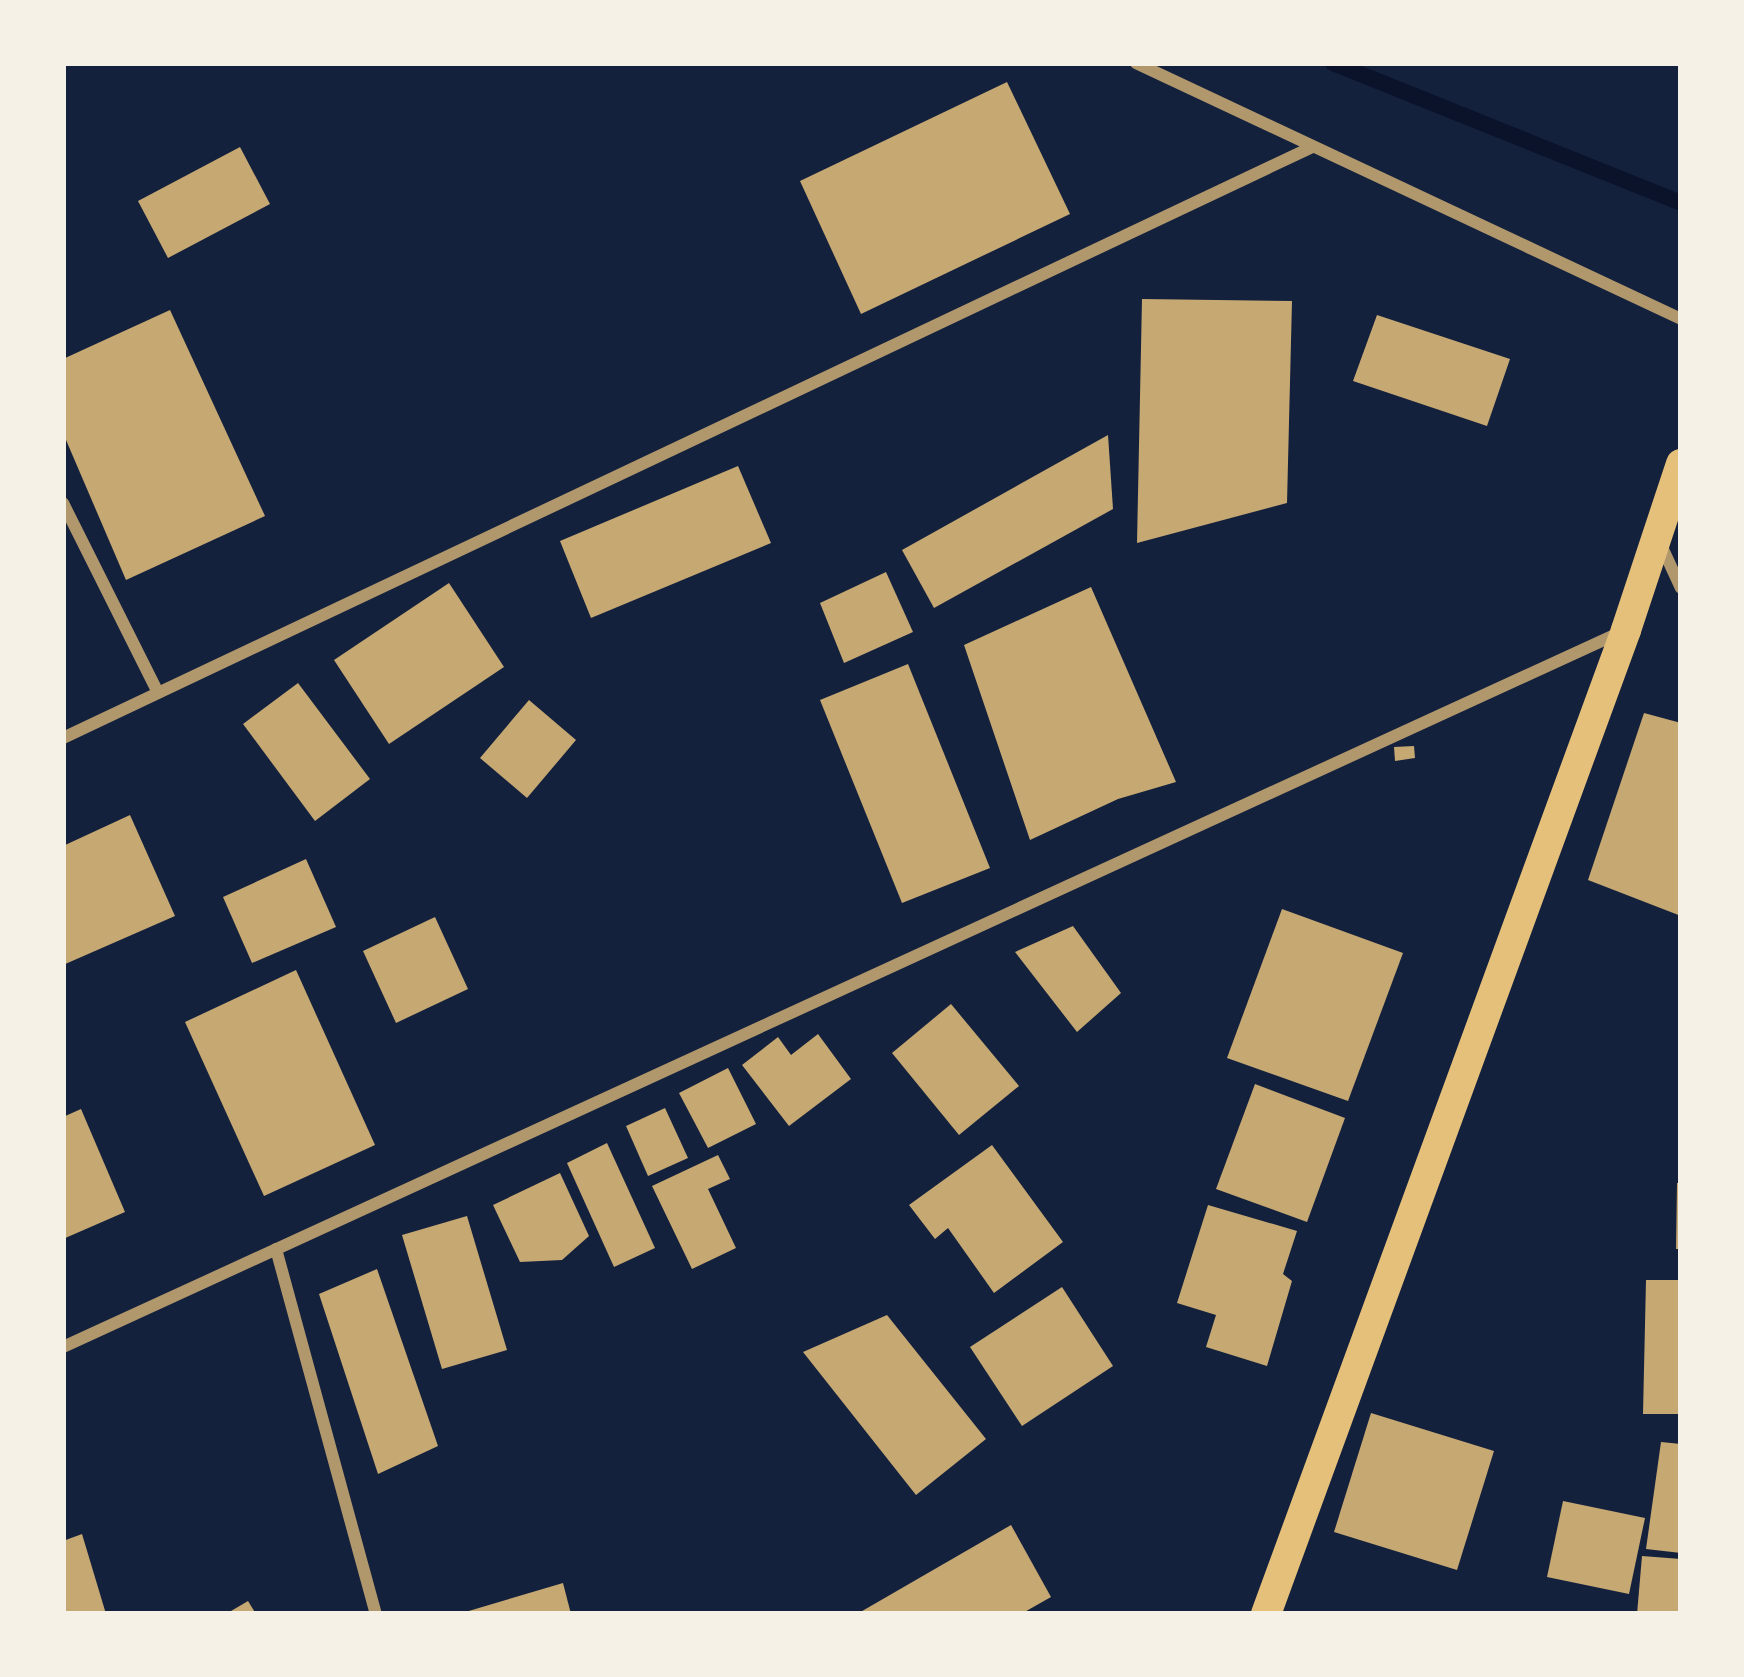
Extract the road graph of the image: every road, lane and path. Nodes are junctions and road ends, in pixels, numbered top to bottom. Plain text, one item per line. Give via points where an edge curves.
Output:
1 (1136, 63) edge
2 (1312, 147) junction
3 (1681, 319) edge
4 (1681, 464) edge
5 (63, 503) edge
6 (1657, 535) junction
7 (1681, 588) edge
8 (1626, 630) junction
9 (158, 693) junction
10 (63, 738) edge
11 (275, 1250) junction
12 (63, 1347) edge
13 (376, 1614) edge
14 (1267, 1614) edge

1 - 2 street
2 - 3 street
2 - 9 street
4 - 6 main road
5 - 9 street
6 - 7 street
6 - 8 main road
8 - 11 street
8 - 14 main road
9 - 10 street
11 - 12 street
11 - 13 street

